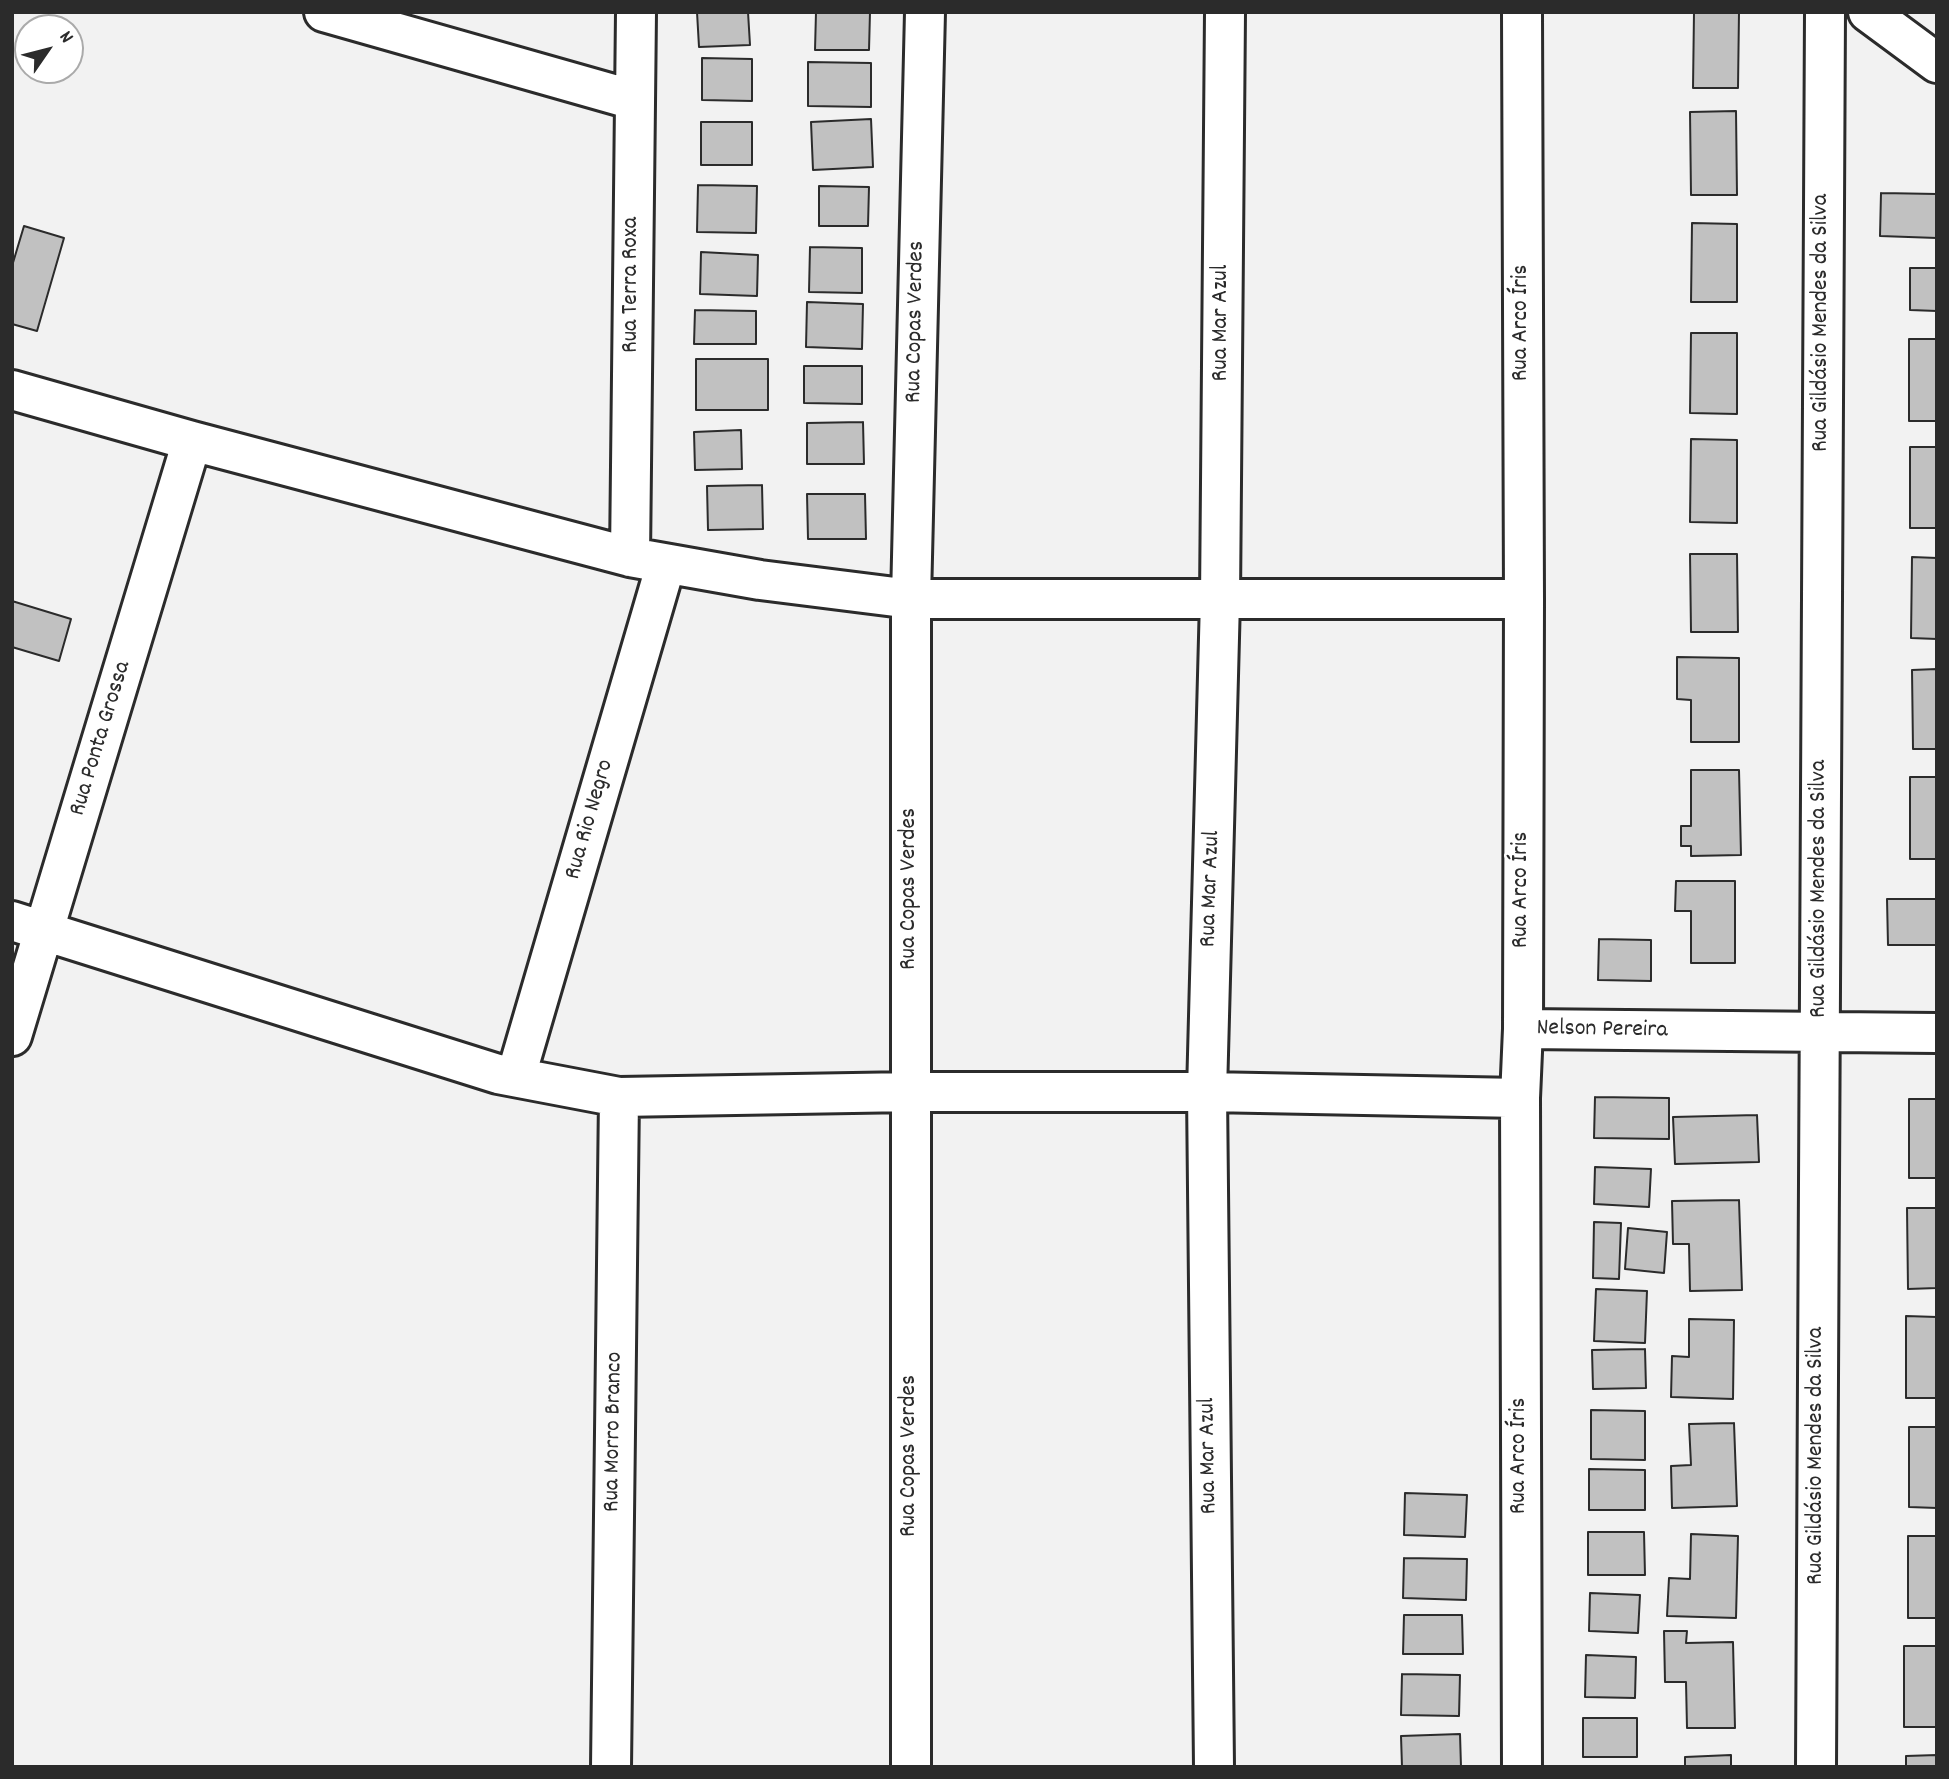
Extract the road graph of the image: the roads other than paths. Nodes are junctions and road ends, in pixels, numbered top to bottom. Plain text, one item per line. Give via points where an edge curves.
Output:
1 (324, 12) edge
2 (635, 12) edge
3 (925, 12) edge
4 (1225, 12) edge
5 (1522, 12) edge
6 (1825, 12) edge
7 (1868, 12) edge
8 (1937, 63) edge
9 (634, 100) junction
10 (12, 390) edge
11 (192, 441) junction
12 (648, 561) junction
13 (911, 599) junction
14 (1524, 599) junction
15 (1220, 600) junction
16 (28, 925) edge
17 (1523, 1029) junction
18 (1820, 1033) junction
19 (1937, 1033) edge
20 (12, 1036) edge
21 (516, 1076) junction
22 (1207, 1091) junction
23 (911, 1092) junction
24 (619, 1097) junction
25 (1520, 1098) junction
26 (611, 1767) edge
27 (911, 1767) edge
28 (1213, 1767) edge
29 (1522, 1767) edge
30 (1816, 1767) edge

1 - 9 street
2 - 9 street, Rua Terra Roxa
3 - 13 street, Rua Copas Verdes
4 - 15 street, Rua Mar Azul
5 - 14 street, Rua Arco Íris
6 - 18 street, Rua Gildásio Mendes da Silva
7 - 8 street
9 - 12 street, Rua Terra Roxa
10 - 11 street
11 - 12 street
11 - 16 street, Rua Ponta Grossa
12 - 13 street
12 - 21 street, Rua Rio Negro
13 - 15 street
13 - 23 street, Rua Copas Verdes
14 - 15 street
14 - 17 street, Rua Arco Íris
15 - 22 street, Rua Mar Azul
16 - 20 street, Rua Ponta Grossa
16 - 21 street
17 - 18 street, Nelson Pereira
17 - 25 street, Rua Arco Íris
18 - 19 street, Nelson Pereira
18 - 30 street, Rua Gildásio Mendes da Silva
21 - 24 street
22 - 23 street
22 - 25 street
22 - 28 street, Rua Mar Azul
23 - 24 street
23 - 27 street, Rua Copas Verdes
24 - 26 street, Rua Morro Branco
25 - 29 street, Rua Arco Íris

